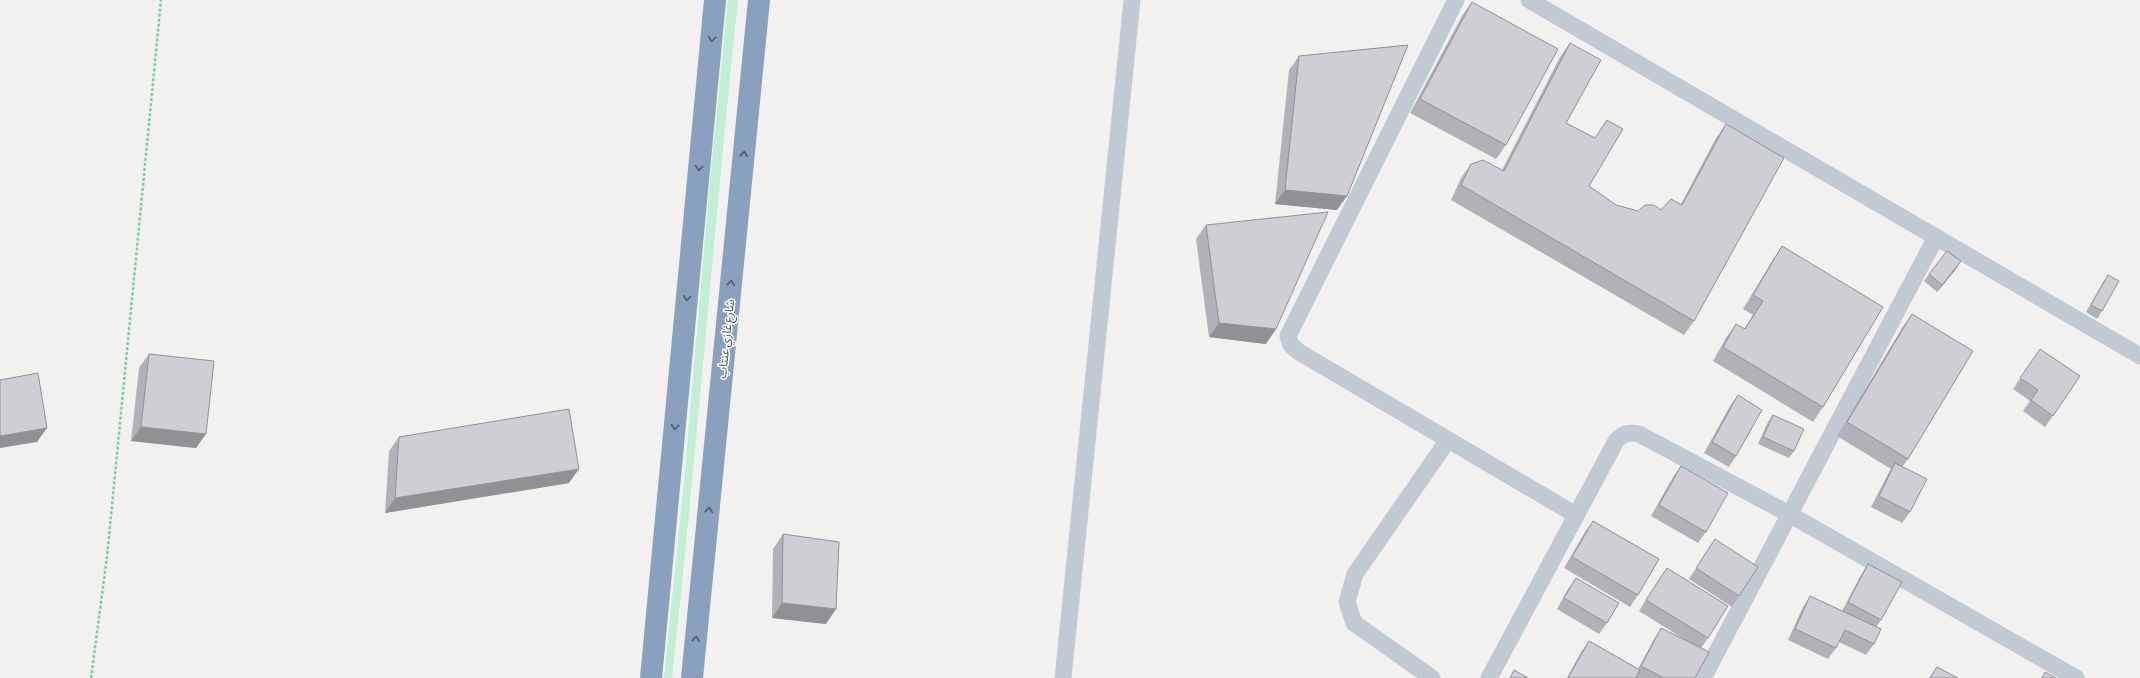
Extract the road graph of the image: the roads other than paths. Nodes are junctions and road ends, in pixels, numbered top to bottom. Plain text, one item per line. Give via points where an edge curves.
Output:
1 (715, 0) edge
2 (759, 0) edge
3 (1132, 0) edge
4 (1456, 0) edge
5 (1529, 0) edge
6 (1936, 237) junction
7 (2140, 356) edge
8 (1448, 440) junction
9 (1789, 514) junction
10 (1576, 515) junction
11 (651, 678) edge
12 (692, 678) edge
13 (1063, 678) edge
14 (1432, 678) edge
15 (1489, 678) edge
16 (1703, 678) edge
17 (2076, 678) edge

1 -> 11 highway
12 -> 2 highway, شارع غازي عنتاب
3 - 13 street
4 - 8 street via 1288,336 1291,345 1299,352
5 - 6 street
6 - 7 street
6 - 9 street
8 - 10 street
8 - 14 street via 1355,574 1348,602 1354,623
9 - 10 street via 1639,434 1630,433 1616,441
9 - 16 street
9 - 17 street
10 - 15 street

